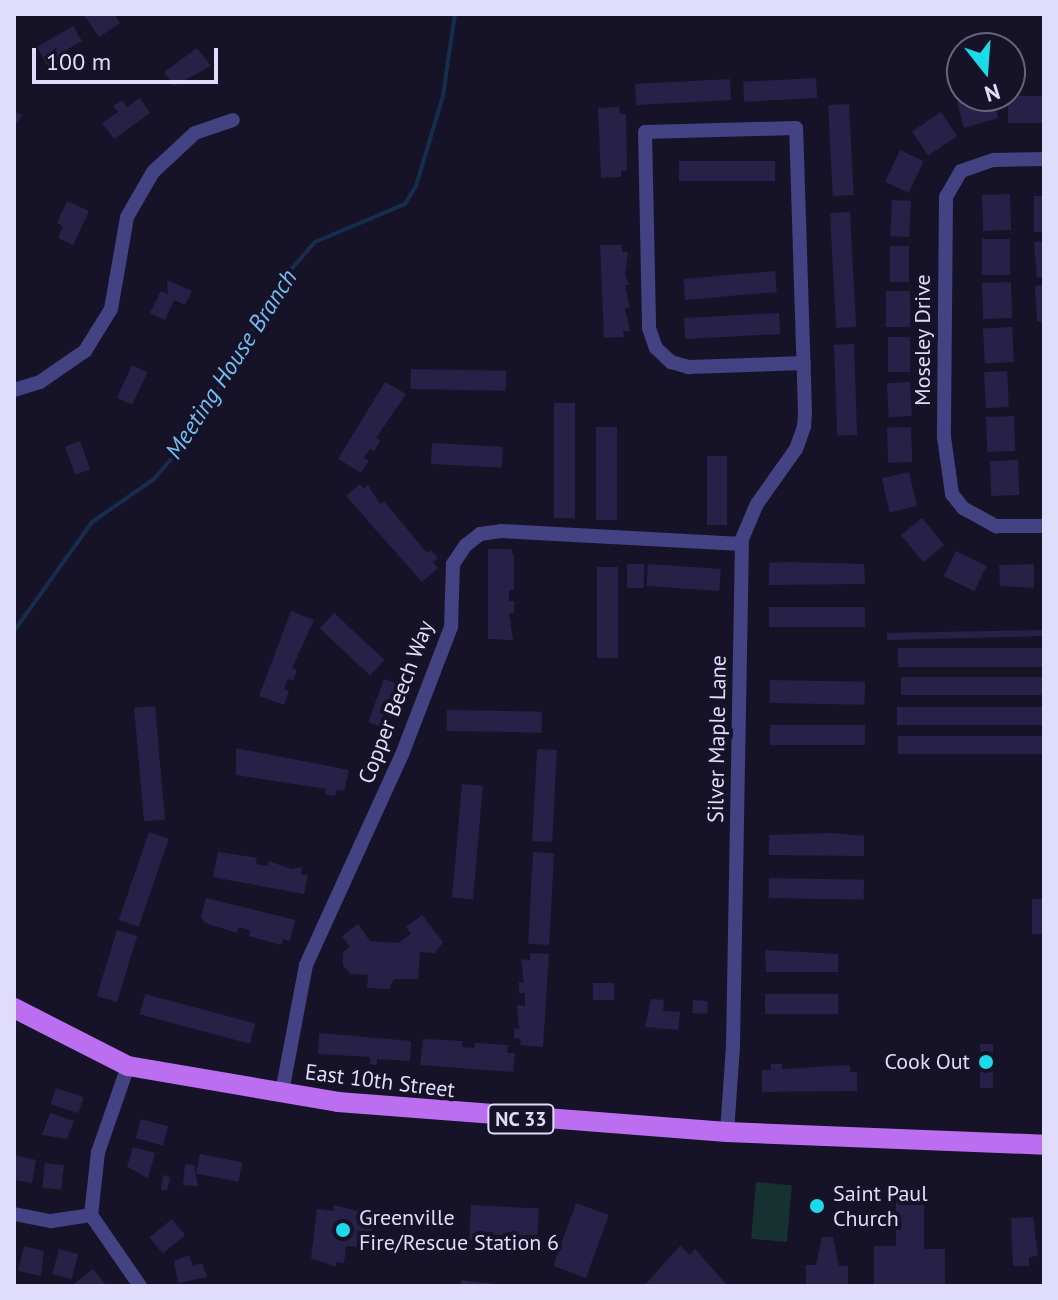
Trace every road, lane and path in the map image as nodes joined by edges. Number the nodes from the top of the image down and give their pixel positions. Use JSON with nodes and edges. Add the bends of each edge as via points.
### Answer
{"nodes":[{"id":1,"x":233,"y":120,"type":"dead end"},
{"id":2,"x":1044,"y":159,"type":"edge"},
{"id":3,"x":804,"y":363,"type":"junction"},
{"id":4,"x":14,"y":390,"type":"edge"},
{"id":5,"x":1044,"y":526,"type":"edge"},
{"id":6,"x":742,"y":544,"type":"junction"},
{"id":7,"x":14,"y":1008,"type":"edge"},
{"id":8,"x":128,"y":1066,"type":"junction"},
{"id":9,"x":282,"y":1092,"type":"junction"},
{"id":10,"x":727,"y":1132,"type":"junction"},
{"id":11,"x":1044,"y":1145,"type":"edge"},
{"id":12,"x":14,"y":1214,"type":"edge"},
{"id":13,"x":91,"y":1215,"type":"junction"},
{"id":14,"x":140,"y":1286,"type":"edge"}],
"edges":[{"from":1,"to":4,"type":"street","via":[[195,133],[153,172],[127,217],[111,309],[85,351],[40,382]]},
{"from":2,"to":5,"type":"street","name":"Moseley Drive","via":[[993,160],[961,171],[946,197],[944,437],[952,494],[963,508],[996,526]]},
{"from":3,"to":3,"type":"street","name":"Silver Maple Lane","via":[[796,128],[645,132],[649,328],[656,348],[671,362],[689,367]]},
{"from":3,"to":6,"type":"street","name":"Silver Maple Lane","via":[[804,427],[796,449],[757,504]]},
{"from":6,"to":9,"type":"street","name":"Copper Beech Way","via":[[501,531],[480,534],[466,545],[453,564],[451,627],[397,766],[306,965]]},
{"from":6,"to":10,"type":"street","name":"Silver Maple Lane"},
{"from":7,"to":8,"type":"main road","name":"East 10th Street","number":"NC 33"},
{"from":8,"to":9,"type":"main road","name":"East 10th Street","number":"NC 33"},
{"from":8,"to":13,"type":"street","via":[[98,1152]]},
{"from":9,"to":10,"type":"main road","name":"East 10th Street","number":"NC 33","via":[[461,1115]]},
{"from":10,"to":11,"type":"main road","name":"East 10th Street","number":"NC 33"},
{"from":12,"to":13,"type":"street","via":[[51,1221]]},
{"from":13,"to":14,"type":"street"}]}
